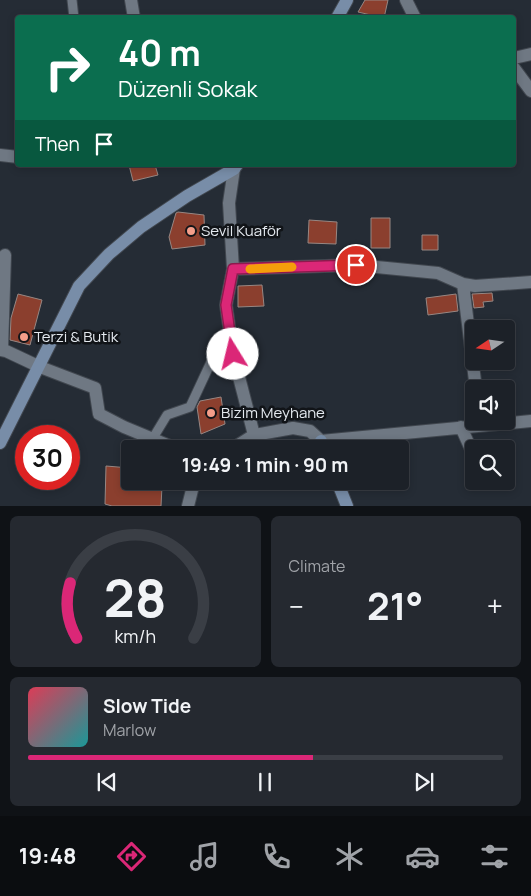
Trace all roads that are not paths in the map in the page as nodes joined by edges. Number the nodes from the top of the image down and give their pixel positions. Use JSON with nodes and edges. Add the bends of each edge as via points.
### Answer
{"nodes":[{"id":1,"x":72,"y":0,"type":"edge"},
{"id":2,"x":131,"y":0,"type":"edge"},
{"id":3,"x":346,"y":0,"type":"edge"},
{"id":4,"x":406,"y":0,"type":"edge"},
{"id":5,"x":74,"y":15,"type":"edge"},
{"id":6,"x":134,"y":15,"type":"edge"},
{"id":7,"x":338,"y":15,"type":"edge"},
{"id":8,"x":414,"y":15,"type":"edge"},
{"id":9,"x":531,"y":54,"type":"edge"},
{"id":10,"x":516,"y":58,"type":"edge"},
{"id":11,"x":516,"y":71,"type":"edge"},
{"id":12,"x":531,"y":91,"type":"edge"},
{"id":13,"x":0,"y":155,"type":"edge"},
{"id":14,"x":15,"y":157,"type":"edge"},
{"id":15,"x":236,"y":167,"type":"edge"},
{"id":16,"x":5,"y":255,"type":"dead end"},
{"id":17,"x":233,"y":269,"type":"junction"},
{"id":18,"x":531,"y":282,"type":"edge"},
{"id":19,"x":463,"y":284,"type":"junction"},
{"id":20,"x":1,"y":350,"type":"edge"},
{"id":21,"x":233,"y":354,"type":"junction"},
{"id":22,"x":40,"y":367,"type":"junction"},
{"id":23,"x":475,"y":380,"type":"edge"},
{"id":24,"x":531,"y":421,"type":"edge"},
{"id":25,"x":515,"y":422,"type":"edge"},
{"id":26,"x":465,"y":426,"type":"edge"},
{"id":27,"x":461,"y":427,"type":"junction"},
{"id":28,"x":254,"y":435,"type":"junction"},
{"id":29,"x":153,"y":438,"type":"junction"},
{"id":30,"x":157,"y":440,"type":"edge"},
{"id":31,"x":246,"y":440,"type":"edge"},
{"id":32,"x":318,"y":440,"type":"edge"},
{"id":33,"x":361,"y":440,"type":"edge"},
{"id":34,"x":467,"y":440,"type":"edge"},
{"id":35,"x":0,"y":443,"type":"edge"},
{"id":36,"x":192,"y":490,"type":"edge"},
{"id":37,"x":341,"y":490,"type":"edge"},
{"id":38,"x":188,"y":506,"type":"edge"},
{"id":39,"x":347,"y":506,"type":"edge"}],
"edges":[{"from":1,"to":5,"type":"lane"},
{"from":2,"to":6,"type":"street"},
{"from":3,"to":7,"type":"main road"},
{"from":4,"to":8,"type":"street"},
{"from":9,"to":10,"type":"street"},
{"from":11,"to":12,"type":"street"},
{"from":13,"to":14,"type":"street"},
{"from":15,"to":17,"type":"street","via":[[228,203]]},
{"from":15,"to":22,"type":"main road","via":[[141,227],[109,254],[79,286]]},
{"from":16,"to":20,"type":"street"},
{"from":17,"to":19,"type":"street","via":[[356,265],[438,273]]},
{"from":17,"to":21,"type":"street","via":[[226,305]]},
{"from":18,"to":19,"type":"street"},
{"from":19,"to":23,"type":"street"},
{"from":20,"to":22,"type":"street"},
{"from":21,"to":28,"type":"street"},
{"from":21,"to":29,"type":"lane","via":[[211,362],[190,407],[167,415]]},
{"from":22,"to":29,"type":"street","via":[[95,388],[99,414]]},
{"from":22,"to":35,"type":"main road"},
{"from":24,"to":25,"type":"street"},
{"from":26,"to":27,"type":"street"},
{"from":27,"to":33,"type":"street"},
{"from":27,"to":34,"type":"street"},
{"from":28,"to":31,"type":"street"},
{"from":28,"to":32,"type":"street","via":[[293,428],[310,431]]},
{"from":29,"to":30,"type":"street"},
{"from":36,"to":38,"type":"street"},
{"from":37,"to":39,"type":"main road"}]}
